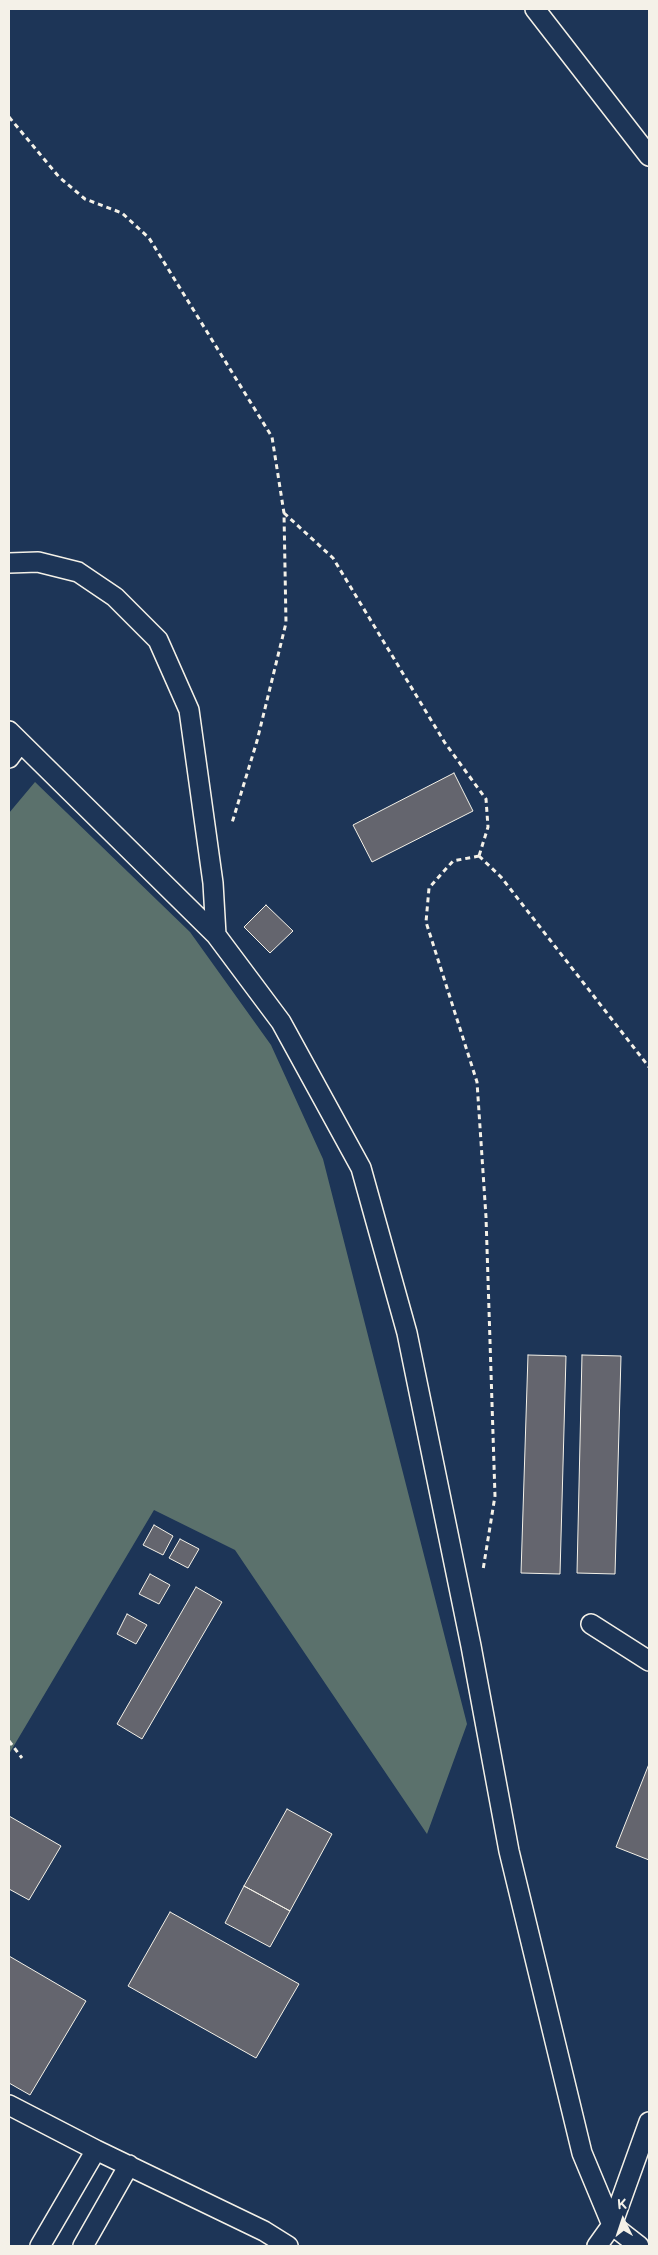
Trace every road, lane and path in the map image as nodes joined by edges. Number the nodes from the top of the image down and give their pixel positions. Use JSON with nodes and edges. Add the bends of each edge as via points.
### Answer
{"nodes":[{"id":1,"x":535,"y":9,"type":"edge"},
{"id":2,"x":9,"y":117,"type":"edge"},
{"id":3,"x":649,"y":156,"type":"edge"},
{"id":4,"x":284,"y":513,"type":"junction"},
{"id":5,"x":9,"y":563,"type":"edge"},
{"id":6,"x":15,"y":737,"type":"edge"},
{"id":7,"x":9,"y":758,"type":"edge"},
{"id":8,"x":231,"y":826,"type":"dead end"},
{"id":9,"x":479,"y":856,"type":"junction"},
{"id":10,"x":216,"y":935,"type":"junction"},
{"id":11,"x":649,"y":1067,"type":"edge"},
{"id":12,"x":483,"y":1571,"type":"dead end"},
{"id":13,"x":591,"y":1624,"type":"dead end"},
{"id":14,"x":649,"y":1662,"type":"edge"},
{"id":15,"x":9,"y":1741,"type":"edge"},
{"id":16,"x":22,"y":1758,"type":"dead end"},
{"id":17,"x":9,"y":2104,"type":"edge"},
{"id":18,"x":649,"y":2122,"type":"edge"},
{"id":19,"x":96,"y":2150,"type":"junction"},
{"id":20,"x":129,"y":2165,"type":"junction"},
{"id":21,"x":612,"y":2225,"type":"junction"},
{"id":22,"x":40,"y":2246,"type":"edge"},
{"id":23,"x":83,"y":2246,"type":"edge"},
{"id":24,"x":288,"y":2246,"type":"edge"},
{"id":25,"x":598,"y":2246,"type":"edge"},
{"id":26,"x":640,"y":2246,"type":"edge"}],
"edges":[{"from":1,"to":3,"type":"lane"},
{"from":2,"to":4,"type":"path","via":[[59,177],[85,199],[122,213],[150,238],[272,436]]},
{"from":4,"to":8,"type":"path","via":[[286,623],[257,741]]},
{"from":4,"to":9,"type":"path","via":[[333,558],[446,743],[486,799],[488,827]]},
{"from":5,"to":10,"type":"lane","via":[[38,562],[78,572],[115,597],[158,640],[189,710],[213,883]]},
{"from":6,"to":7,"type":"lane"},
{"from":6,"to":10,"type":"lane"},
{"from":9,"to":11,"type":"path","via":[[501,877]]},
{"from":9,"to":12,"type":"path","via":[[453,861],[428,888],[426,922],[477,1082],[486,1217],[495,1496]]},
{"from":10,"to":21,"type":"lane","via":[[281,1022],[361,1168],[407,1333],[512,1860],[582,2153]]},
{"from":13,"to":14,"type":"lane"},
{"from":15,"to":16,"type":"path"},
{"from":17,"to":19,"type":"lane"},
{"from":18,"to":21,"type":"lane"},
{"from":19,"to":20,"type":"lane"},
{"from":19,"to":22,"type":"lane"},
{"from":20,"to":23,"type":"lane"},
{"from":20,"to":24,"type":"lane"},
{"from":21,"to":25,"type":"lane"},
{"from":21,"to":26,"type":"lane"}]}
